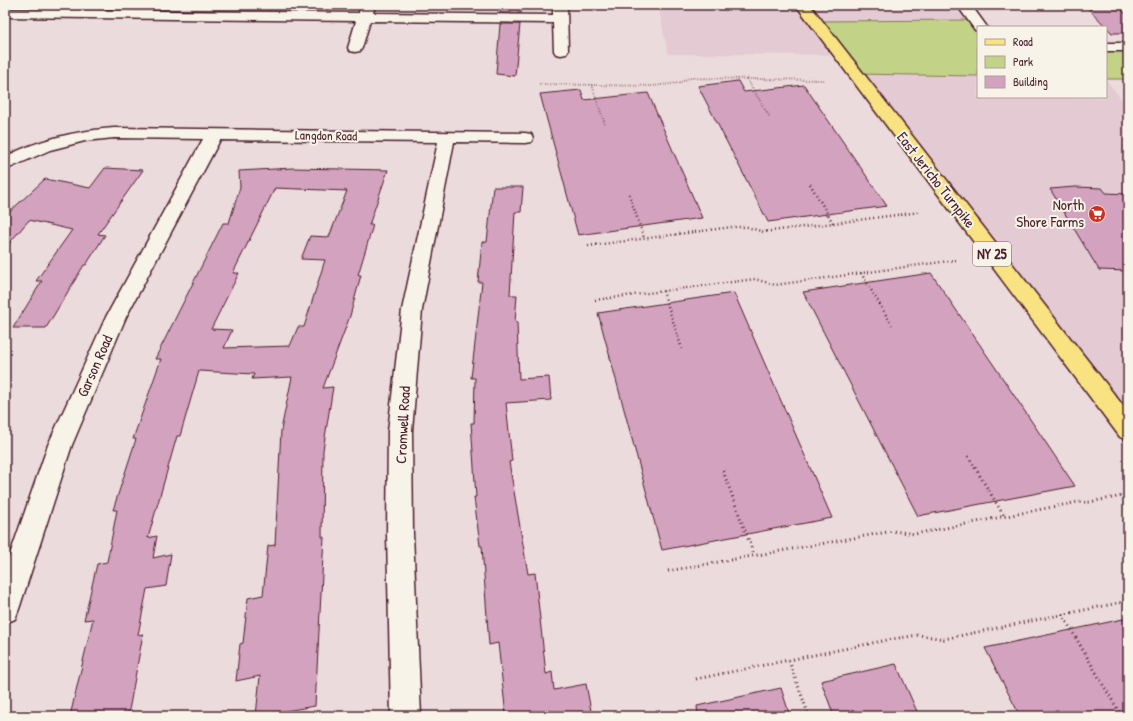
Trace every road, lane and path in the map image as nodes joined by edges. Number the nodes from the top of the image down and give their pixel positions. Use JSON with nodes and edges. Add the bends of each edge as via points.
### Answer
{"nodes":[{"id":1,"x":803,"y":5,"type":"edge"},
{"id":2,"x":964,"y":5,"type":"edge"},
{"id":3,"x":17,"y":10,"type":"edge"},
{"id":4,"x":190,"y":10,"type":"edge"},
{"id":5,"x":366,"y":11,"type":"edge"},
{"id":6,"x":560,"y":12,"type":"edge"},
{"id":7,"x":979,"y":26,"type":"edge"},
{"id":8,"x":5,"y":27,"type":"edge"},
{"id":9,"x":1107,"y":47,"type":"edge"},
{"id":10,"x":1128,"y":47,"type":"edge"},
{"id":11,"x":355,"y":48,"type":"dead end"},
{"id":12,"x":561,"y":51,"type":"dead end"},
{"id":13,"x":746,"y":79,"type":"junction"},
{"id":14,"x":825,"y":80,"type":"dead end"},
{"id":15,"x":539,"y":84,"type":"dead end"},
{"id":16,"x":592,"y":85,"type":"junction"},
{"id":17,"x":769,"y":116,"type":"dead end"},
{"id":18,"x":605,"y":125,"type":"dead end"},
{"id":19,"x":214,"y":135,"type":"junction"},
{"id":20,"x":447,"y":137,"type":"junction"},
{"id":21,"x":525,"y":138,"type":"dead end"},
{"id":22,"x":5,"y":164,"type":"edge"},
{"id":23,"x":810,"y":184,"type":"dead end"},
{"id":24,"x":629,"y":194,"type":"dead end"},
{"id":25,"x":920,"y":212,"type":"dead end"},
{"id":26,"x":833,"y":223,"type":"junction"},
{"id":27,"x":644,"y":238,"type":"junction"},
{"id":28,"x":588,"y":246,"type":"dead end"},
{"id":29,"x":956,"y":260,"type":"dead end"},
{"id":30,"x":861,"y":273,"type":"junction"},
{"id":31,"x":662,"y":291,"type":"junction"},
{"id":32,"x":595,"y":300,"type":"dead end"},
{"id":33,"x":892,"y":325,"type":"dead end"},
{"id":34,"x":682,"y":349,"type":"dead end"},
{"id":35,"x":1128,"y":430,"type":"edge"},
{"id":36,"x":968,"y":456,"type":"dead end"},
{"id":37,"x":724,"y":471,"type":"dead end"},
{"id":38,"x":1123,"y":496,"type":"dead end"},
{"id":39,"x":1004,"y":516,"type":"junction"},
{"id":40,"x":754,"y":555,"type":"junction"},
{"id":41,"x":668,"y":571,"type":"dead end"},
{"id":42,"x":1128,"y":601,"type":"edge"},
{"id":43,"x":5,"y":609,"type":"edge"},
{"id":44,"x":1062,"y":614,"type":"junction"},
{"id":45,"x":789,"y":661,"type":"junction"},
{"id":46,"x":696,"y":679,"type":"dead end"},
{"id":47,"x":1119,"y":712,"type":"dead end"},
{"id":48,"x":406,"y":716,"type":"edge"},
{"id":49,"x":809,"y":716,"type":"edge"}],
"edges":[{"from":1,"to":35,"type":"main road","name":"East Jericho Turnpike","number":"NY 25"},
{"from":2,"to":7,"type":"street"},
{"from":3,"to":4,"type":"street"},
{"from":3,"to":8,"type":"street"},
{"from":4,"to":5,"type":"street"},
{"from":5,"to":6,"type":"street"},
{"from":5,"to":11,"type":"street"},
{"from":6,"to":12,"type":"street"},
{"from":9,"to":10,"type":"street"},
{"from":13,"to":14,"type":"path"},
{"from":13,"to":16,"type":"path","via":[[689,78],[679,83],[653,86]]},
{"from":13,"to":17,"type":"path"},
{"from":15,"to":16,"type":"path"},
{"from":16,"to":18,"type":"path"},
{"from":19,"to":20,"type":"street","name":"Langdon Road"},
{"from":19,"to":22,"type":"street","name":"Langdon Road","via":[[90,134],[60,140],[26,152]]},
{"from":19,"to":43,"type":"street","name":"Garson Road","via":[[116,317],[60,445]]},
{"from":20,"to":21,"type":"street","name":"Langdon Road"},
{"from":20,"to":48,"type":"street","name":"Cromwell Road","via":[[412,310],[400,431],[400,534]]},
{"from":23,"to":26,"type":"path"},
{"from":24,"to":27,"type":"path"},
{"from":25,"to":26,"type":"path"},
{"from":26,"to":27,"type":"path","via":[[764,232],[747,227],[732,227]]},
{"from":27,"to":28,"type":"path"},
{"from":29,"to":30,"type":"path"},
{"from":30,"to":31,"type":"path","via":[[775,285],[755,279]]},
{"from":30,"to":33,"type":"path"},
{"from":31,"to":32,"type":"path"},
{"from":31,"to":34,"type":"path"},
{"from":36,"to":39,"type":"path"},
{"from":37,"to":40,"type":"path"},
{"from":38,"to":39,"type":"path"},
{"from":39,"to":40,"type":"path","via":[[915,534],[893,531]]},
{"from":40,"to":41,"type":"path"},
{"from":42,"to":44,"type":"path"},
{"from":44,"to":45,"type":"path","via":[[944,639],[920,635]]},
{"from":44,"to":47,"type":"path"},
{"from":45,"to":46,"type":"path"},
{"from":45,"to":49,"type":"path"}]}
